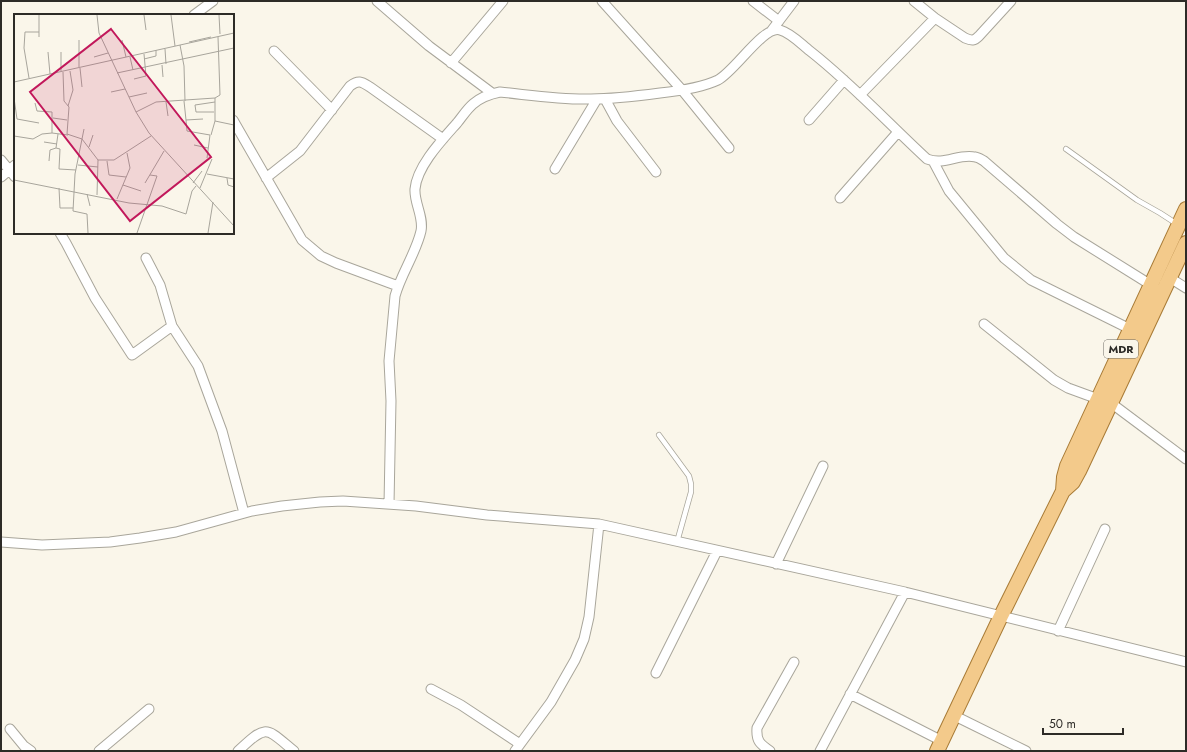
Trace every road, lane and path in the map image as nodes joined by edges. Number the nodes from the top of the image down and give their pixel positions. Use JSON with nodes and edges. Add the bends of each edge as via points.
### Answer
{"nodes":[{"id":1,"x":213,"y":1,"type":"edge"},
{"id":2,"x":377,"y":1,"type":"edge"},
{"id":3,"x":503,"y":1,"type":"edge"},
{"id":4,"x":602,"y":1,"type":"edge"},
{"id":5,"x":753,"y":1,"type":"edge"},
{"id":6,"x":794,"y":1,"type":"edge"},
{"id":7,"x":914,"y":1,"type":"edge"},
{"id":8,"x":1011,"y":1,"type":"edge"},
{"id":9,"x":195,"y":14,"type":"edge"},
{"id":10,"x":935,"y":18,"type":"junction"},
{"id":11,"x":779,"y":21,"type":"junction"},
{"id":12,"x":772,"y":30,"type":"junction"},
{"id":13,"x":274,"y":51,"type":"dead end"},
{"id":14,"x":451,"y":63,"type":"junction"},
{"id":15,"x":844,"y":80,"type":"junction"},
{"id":16,"x":682,"y":90,"type":"junction"},
{"id":17,"x":492,"y":93,"type":"junction"},
{"id":18,"x":860,"y":95,"type":"junction"},
{"id":19,"x":601,"y":99,"type":"junction"},
{"id":20,"x":332,"y":110,"type":"junction"},
{"id":21,"x":809,"y":120,"type":"dead end"},
{"id":22,"x":234,"y":122,"type":"edge"},
{"id":23,"x":898,"y":132,"type":"junction"},
{"id":24,"x":443,"y":139,"type":"junction"},
{"id":25,"x":729,"y":148,"type":"dead end"},
{"id":26,"x":1066,"y":149,"type":"dead end"},
{"id":27,"x":1,"y":160,"type":"edge"},
{"id":28,"x":933,"y":161,"type":"junction"},
{"id":29,"x":556,"y":169,"type":"dead end"},
{"id":30,"x":13,"y":170,"type":"edge"},
{"id":31,"x":656,"y":172,"type":"dead end"},
{"id":32,"x":1,"y":177,"type":"edge"},
{"id":33,"x":266,"y":178,"type":"junction"},
{"id":34,"x":840,"y":198,"type":"dead end"},
{"id":35,"x":1186,"y":209,"type":"edge"},
{"id":36,"x":1179,"y":225,"type":"junction"},
{"id":37,"x":61,"y":234,"type":"edge"},
{"id":38,"x":1186,"y":244,"type":"edge"},
{"id":39,"x":146,"y":258,"type":"dead end"},
{"id":40,"x":1170,"y":278,"type":"junction"},
{"id":41,"x":1151,"y":285,"type":"junction"},
{"id":42,"x":398,"y":286,"type":"junction"},
{"id":43,"x":1186,"y":288,"type":"edge"},
{"id":44,"x":984,"y":324,"type":"dead end"},
{"id":45,"x":172,"y":326,"type":"junction"},
{"id":46,"x":1130,"y":329,"type":"junction"},
{"id":47,"x":1098,"y":399,"type":"junction"},
{"id":48,"x":1111,"y":403,"type":"junction"},
{"id":49,"x":659,"y":435,"type":"dead end"},
{"id":50,"x":1186,"y":459,"type":"edge"},
{"id":51,"x":823,"y":466,"type":"dead end"},
{"id":52,"x":1063,"y":491,"type":"junction"},
{"id":53,"x":389,"y":504,"type":"junction"},
{"id":54,"x":244,"y":513,"type":"junction"},
{"id":55,"x":599,"y":524,"type":"junction"},
{"id":56,"x":1104,"y":529,"type":"dead end"},
{"id":57,"x":1,"y":542,"type":"edge"},
{"id":58,"x":677,"y":542,"type":"junction"},
{"id":59,"x":717,"y":551,"type":"junction"},
{"id":60,"x":776,"y":564,"type":"junction"},
{"id":61,"x":905,"y":592,"type":"junction"},
{"id":62,"x":1001,"y":616,"type":"junction"},
{"id":63,"x":1058,"y":631,"type":"junction"},
{"id":64,"x":794,"y":662,"type":"dead end"},
{"id":65,"x":1186,"y":662,"type":"edge"},
{"id":66,"x":656,"y":673,"type":"dead end"},
{"id":67,"x":431,"y":689,"type":"dead end"},
{"id":68,"x":850,"y":694,"type":"junction"},
{"id":69,"x":149,"y":708,"type":"dead end"},
{"id":70,"x":953,"y":715,"type":"junction"},
{"id":71,"x":10,"y":729,"type":"dead end"},
{"id":72,"x":939,"y":746,"type":"edge"},
{"id":73,"x":518,"y":747,"type":"edge"},
{"id":74,"x":31,"y":751,"type":"edge"},
{"id":75,"x":99,"y":751,"type":"edge"},
{"id":76,"x":238,"y":751,"type":"edge"},
{"id":77,"x":294,"y":751,"type":"edge"},
{"id":78,"x":770,"y":751,"type":"edge"},
{"id":79,"x":820,"y":751,"type":"edge"},
{"id":80,"x":1026,"y":751,"type":"edge"}],
"edges":[{"from":1,"to":9,"type":"street"},
{"from":2,"to":14,"type":"street"},
{"from":3,"to":14,"type":"street"},
{"from":4,"to":16,"type":"street"},
{"from":5,"to":11,"type":"street"},
{"from":6,"to":11,"type":"street"},
{"from":7,"to":10,"type":"street"},
{"from":8,"to":10,"type":"street","via":[[974,40],[965,38]]},
{"from":10,"to":18,"type":"street"},
{"from":11,"to":12,"type":"street"},
{"from":12,"to":15,"type":"street","via":[[779,30],[792,36]]},
{"from":12,"to":16,"type":"street","via":[[762,36],[732,70],[719,79]]},
{"from":13,"to":20,"type":"street"},
{"from":14,"to":17,"type":"street"},
{"from":15,"to":18,"type":"street"},
{"from":15,"to":21,"type":"street"},
{"from":16,"to":19,"type":"street"},
{"from":16,"to":25,"type":"street"},
{"from":17,"to":19,"type":"street"},
{"from":17,"to":24,"type":"street","via":[[472,105]]},
{"from":18,"to":23,"type":"street"},
{"from":19,"to":29,"type":"street"},
{"from":19,"to":31,"type":"street"},
{"from":20,"to":24,"type":"street","via":[[350,86],[360,82]]},
{"from":20,"to":33,"type":"street","via":[[300,151]]},
{"from":22,"to":33,"type":"street"},
{"from":23,"to":28,"type":"street","via":[[927,159]]},
{"from":23,"to":34,"type":"street"},
{"from":24,"to":42,"type":"street","via":[[425,163],[417,180],[415,190],[422,229]]},
{"from":26,"to":36,"type":"lane","via":[[1137,200]]},
{"from":27,"to":30,"type":"street"},
{"from":28,"to":41,"type":"street","via":[[963,156],[976,157],[984,161],[1074,237]]},
{"from":28,"to":46,"type":"street","via":[[949,191],[1004,258],[1031,280]]},
{"from":30,"to":32,"type":"street"},
{"from":33,"to":42,"type":"street","via":[[302,240],[320,256]]},
{"from":35,"to":36,"type":"main road","number":"MDR"},
{"from":36,"to":41,"type":"main road","number":"MDR"},
{"from":37,"to":45,"type":"street","via":[[95,298],[132,355]]},
{"from":38,"to":40,"type":"main road","number":"MDR"},
{"from":39,"to":45,"type":"street","via":[[160,285]]},
{"from":40,"to":43,"type":"street"},
{"from":40,"to":48,"type":"main road","number":"MDR"},
{"from":41,"to":46,"type":"main road","number":"MDR"},
{"from":42,"to":53,"type":"street","via":[[389,362]]},
{"from":44,"to":47,"type":"street","via":[[1054,380]]},
{"from":45,"to":54,"type":"street","via":[[198,366],[222,431]]},
{"from":46,"to":47,"type":"main road","number":"MDR"},
{"from":47,"to":52,"type":"main road","number":"MDR","via":[[1066,466]]},
{"from":48,"to":50,"type":"street"},
{"from":48,"to":52,"type":"main road","number":"MDR","via":[[1079,471],[1073,482]]},
{"from":49,"to":58,"type":"lane","via":[[691,484]]},
{"from":51,"to":60,"type":"street"},
{"from":52,"to":62,"type":"main road","number":"MDR"},
{"from":53,"to":54,"type":"street","via":[[320,502]]},
{"from":53,"to":55,"type":"street"},
{"from":54,"to":57,"type":"street","via":[[176,532],[110,542],[42,545]]},
{"from":55,"to":58,"type":"street"},
{"from":55,"to":73,"type":"street","via":[[589,617],[584,639],[558,691]]},
{"from":56,"to":63,"type":"street"},
{"from":58,"to":59,"type":"street"},
{"from":59,"to":60,"type":"street"},
{"from":59,"to":66,"type":"street"},
{"from":60,"to":61,"type":"street"},
{"from":61,"to":62,"type":"street"},
{"from":61,"to":68,"type":"street"},
{"from":62,"to":63,"type":"street"},
{"from":62,"to":70,"type":"main road","number":"MDR"},
{"from":63,"to":65,"type":"street"},
{"from":64,"to":78,"type":"street","via":[[757,728],[759,741]]},
{"from":67,"to":73,"type":"street","via":[[461,705]]},
{"from":68,"to":72,"type":"street"},
{"from":68,"to":79,"type":"street"},
{"from":69,"to":75,"type":"street"},
{"from":70,"to":72,"type":"main road","number":"MDR"},
{"from":70,"to":80,"type":"street"},
{"from":71,"to":74,"type":"street"},
{"from":76,"to":77,"type":"street","via":[[260,732],[267,731]]}]}
